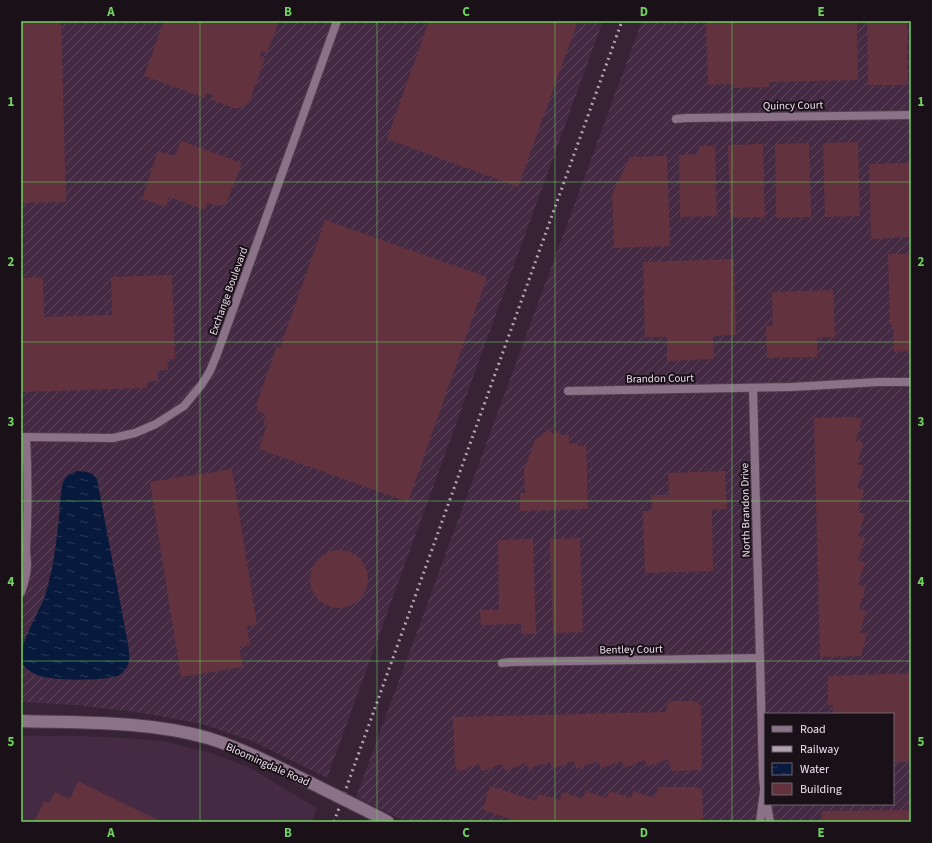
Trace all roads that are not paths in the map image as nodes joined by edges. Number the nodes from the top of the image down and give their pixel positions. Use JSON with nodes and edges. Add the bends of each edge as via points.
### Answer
{"nodes":[{"id":1,"x":337,"y":21,"type":"edge"},
{"id":2,"x":911,"y":115,"type":"edge"},
{"id":3,"x":676,"y":119,"type":"dead end"},
{"id":4,"x":911,"y":382,"type":"edge"},
{"id":5,"x":753,"y":388,"type":"junction"},
{"id":6,"x":568,"y":391,"type":"dead end"},
{"id":7,"x":23,"y":437,"type":"edge"},
{"id":8,"x":23,"y":556,"type":"edge"},
{"id":9,"x":21,"y":592,"type":"edge"},
{"id":10,"x":760,"y":658,"type":"junction"},
{"id":11,"x":502,"y":663,"type":"dead end"},
{"id":12,"x":21,"y":722,"type":"edge"},
{"id":13,"x":764,"y":793,"type":"edge"},
{"id":14,"x":767,"y":805,"type":"edge"},
{"id":15,"x":384,"y":820,"type":"edge"},
{"id":16,"x":760,"y":822,"type":"edge"},
{"id":17,"x":770,"y":822,"type":"edge"}],
"edges":[{"from":1,"to":7,"type":"street","name":"Exchange Boulevard","via":[[217,354],[202,384],[184,406],[156,424],[135,433],[113,438]]},
{"from":2,"to":3,"type":"street","name":"Quincy Court"},
{"from":4,"to":5,"type":"street"},
{"from":5,"to":6,"type":"street","name":"Brandon Court"},
{"from":5,"to":10,"type":"street","name":"North Brandon Drive"},
{"from":7,"to":8,"type":"street","via":[[28,522]]},
{"from":8,"to":9,"type":"street","via":[[27,563],[26,580]]},
{"from":10,"to":11,"type":"street","name":"Bentley Court"},
{"from":10,"to":13,"type":"street","name":"North Brandon Drive"},
{"from":12,"to":15,"type":"main road","name":"Bloomingdale Road","bridge":true,"via":[[128,725],[182,732],[209,739],[252,754]]},
{"from":13,"to":16,"type":"street","name":"North Brandon Drive"},
{"from":14,"to":17,"type":"street"}]}
